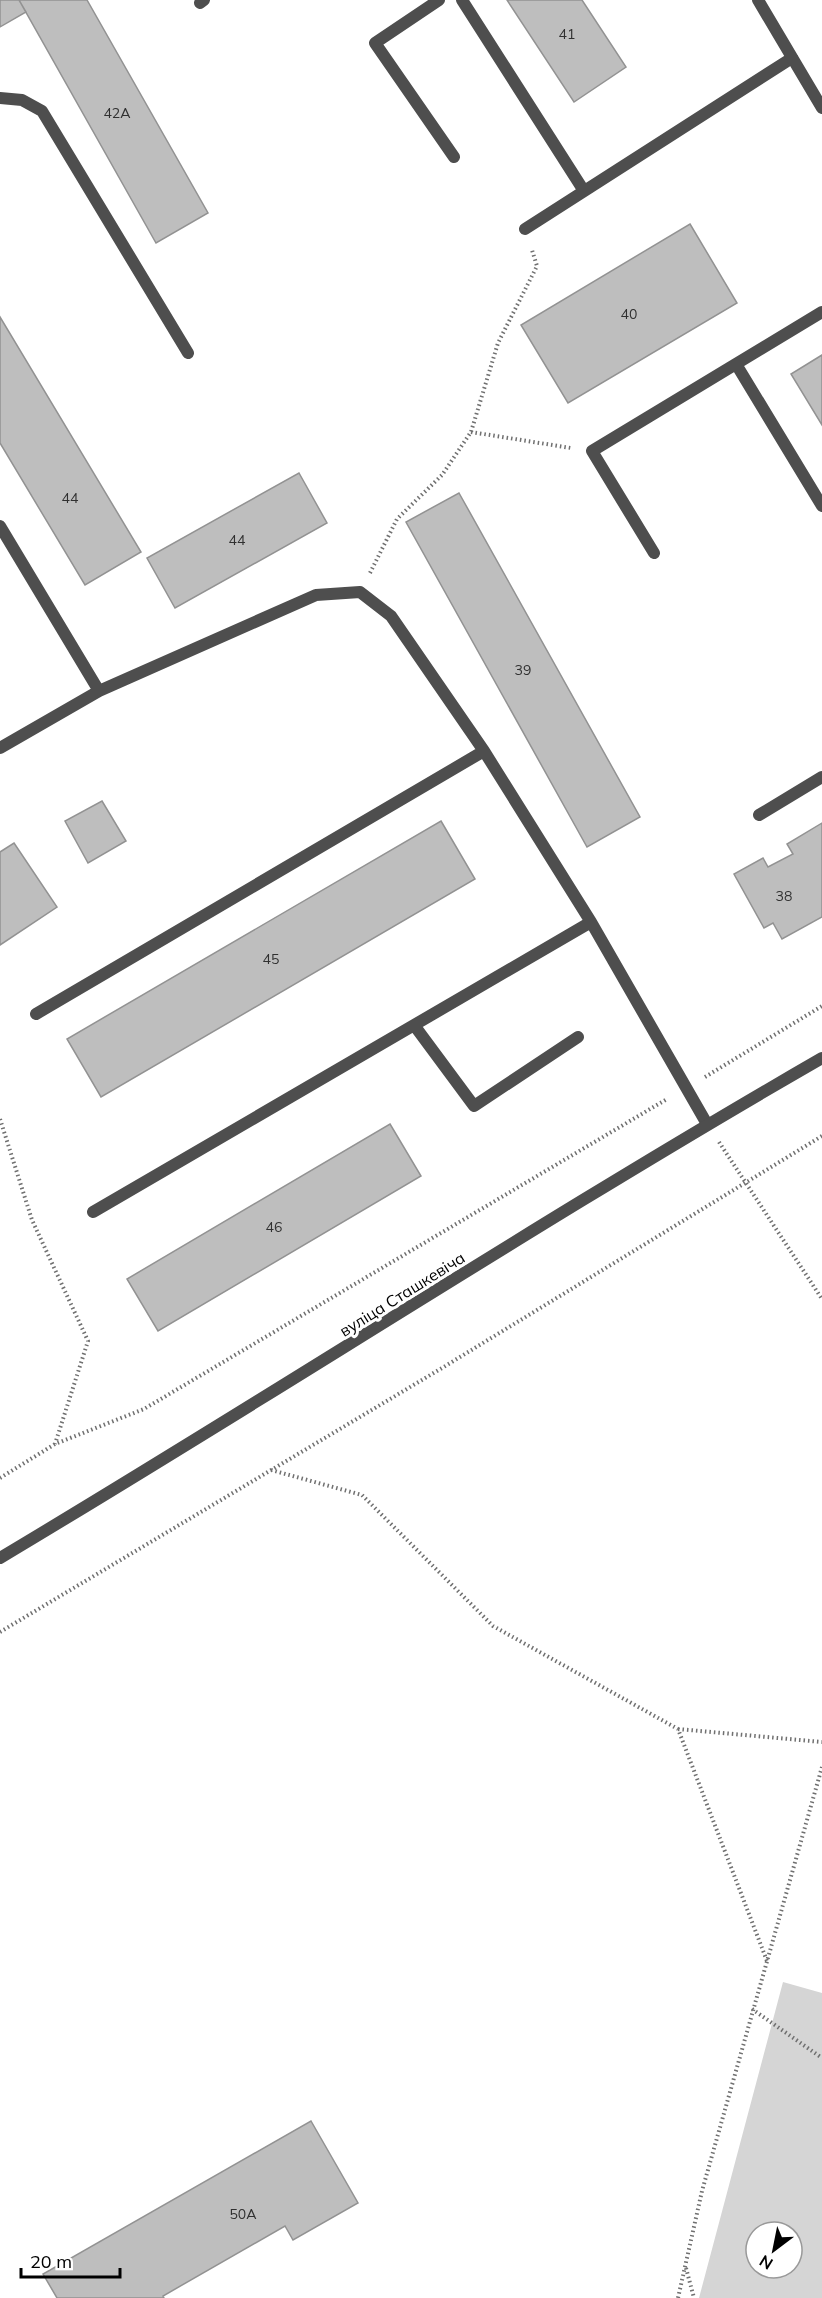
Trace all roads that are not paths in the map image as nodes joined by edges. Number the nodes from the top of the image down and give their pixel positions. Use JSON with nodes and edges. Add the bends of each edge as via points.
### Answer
{"nodes":[{"id":1,"x":439,"y":0,"type":"edge"},
{"id":2,"x":462,"y":0,"type":"edge"},
{"id":3,"x":758,"y":0,"type":"edge"},
{"id":4,"x":792,"y":58,"type":"junction"},
{"id":5,"x":0,"y":98,"type":"edge"},
{"id":6,"x":822,"y":108,"type":"edge"},
{"id":7,"x":454,"y":157,"type":"dead end"},
{"id":8,"x":584,"y":191,"type":"junction"},
{"id":9,"x":525,"y":229,"type":"road end"},
{"id":10,"x":822,"y":312,"type":"edge"},
{"id":11,"x":188,"y":353,"type":"dead end"},
{"id":12,"x":736,"y":364,"type":"junction"},
{"id":13,"x":822,"y":506,"type":"edge"},
{"id":14,"x":0,"y":526,"type":"edge"},
{"id":15,"x":654,"y":553,"type":"dead end"},
{"id":16,"x":99,"y":691,"type":"junction"},
{"id":17,"x":0,"y":748,"type":"edge"},
{"id":18,"x":484,"y":751,"type":"junction"},
{"id":19,"x":822,"y":777,"type":"edge"},
{"id":20,"x":759,"y":815,"type":"dead end"},
{"id":21,"x":591,"y":922,"type":"junction"},
{"id":22,"x":36,"y":1014,"type":"dead end"},
{"id":23,"x":414,"y":1025,"type":"junction"},
{"id":24,"x":578,"y":1037,"type":"dead end"},
{"id":25,"x":822,"y":1058,"type":"edge"},
{"id":26,"x":707,"y":1124,"type":"junction"},
{"id":27,"x":93,"y":1212,"type":"dead end"},
{"id":28,"x":0,"y":1558,"type":"edge"}],
"edges":[{"from":1,"to":7,"type":"street","via":[[375,43]]},
{"from":2,"to":8,"type":"street"},
{"from":3,"to":4,"type":"street"},
{"from":4,"to":6,"type":"street"},
{"from":4,"to":8,"type":"street"},
{"from":5,"to":11,"type":"street","via":[[22,100],[42,111]]},
{"from":8,"to":9,"type":"street"},
{"from":10,"to":12,"type":"street"},
{"from":12,"to":13,"type":"street"},
{"from":12,"to":15,"type":"street","via":[[592,451]]},
{"from":14,"to":16,"type":"street"},
{"from":16,"to":17,"type":"street"},
{"from":16,"to":18,"type":"street","via":[[316,595],[360,592],[391,616]]},
{"from":18,"to":21,"type":"street"},
{"from":18,"to":22,"type":"street"},
{"from":19,"to":20,"type":"street"},
{"from":21,"to":23,"type":"street"},
{"from":21,"to":26,"type":"street"},
{"from":23,"to":24,"type":"street","via":[[474,1106]]},
{"from":23,"to":27,"type":"street"},
{"from":25,"to":26,"type":"street","name":"вуліца Сташкевіча"},
{"from":26,"to":28,"type":"street","name":"вуліца Сташкевіча"}]}
